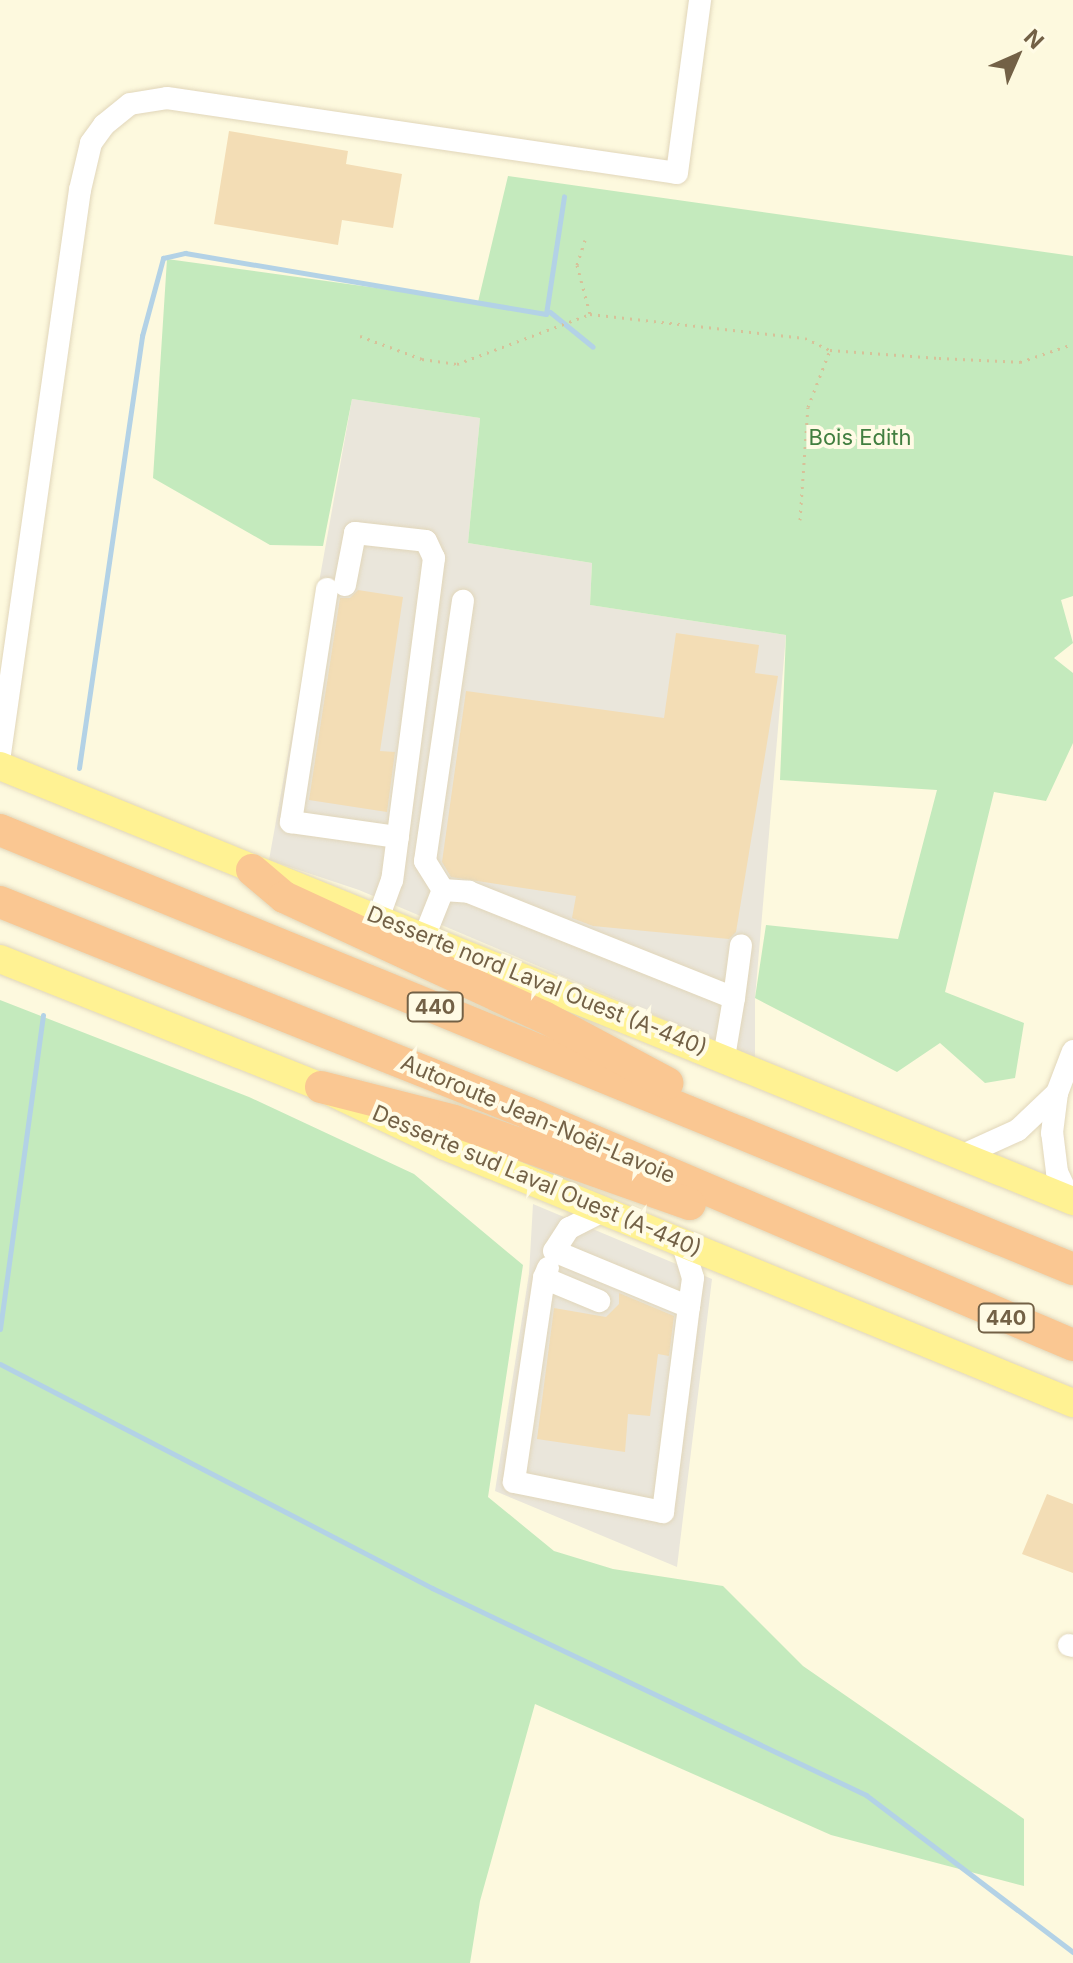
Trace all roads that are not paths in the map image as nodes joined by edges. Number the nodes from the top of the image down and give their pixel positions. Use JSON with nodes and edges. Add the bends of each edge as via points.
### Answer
{"nodes":[{"id":1,"x":700,"y":0,"type":"edge"},
{"id":2,"x":463,"y":601,"type":"dead end"},
{"id":3,"x":0,"y":754,"type":"edge"},
{"id":4,"x":0,"y":766,"type":"edge"},
{"id":5,"x":0,"y":830,"type":"edge"},
{"id":6,"x":398,"y":837,"type":"junction"},
{"id":7,"x":252,"y":870,"type":"junction"},
{"id":8,"x":443,"y":890,"type":"junction"},
{"id":9,"x":0,"y":902,"type":"edge"},
{"id":10,"x":379,"y":916,"type":"junction"},
{"id":11,"x":425,"y":935,"type":"junction"},
{"id":12,"x":741,"y":945,"type":"dead end"},
{"id":13,"x":0,"y":959,"type":"edge"},
{"id":14,"x":734,"y":998,"type":"junction"},
{"id":15,"x":1073,"y":1051,"type":"edge"},
{"id":16,"x":724,"y":1057,"type":"junction"},
{"id":17,"x":321,"y":1087,"type":"junction"},
{"id":18,"x":1057,"y":1093,"type":"junction"},
{"id":19,"x":963,"y":1155,"type":"junction"},
{"id":20,"x":817,"y":1164,"type":"junction"},
{"id":21,"x":1072,"y":1200,"type":"edge"},
{"id":22,"x":603,"y":1211,"type":"junction"},
{"id":23,"x":682,"y":1243,"type":"junction"},
{"id":24,"x":554,"y":1251,"type":"junction"},
{"id":25,"x":1073,"y":1269,"type":"edge"},
{"id":26,"x":544,"y":1278,"type":"junction"},
{"id":27,"x":939,"y":1290,"type":"junction"},
{"id":28,"x":599,"y":1301,"type":"dead end"},
{"id":29,"x":689,"y":1307,"type":"junction"},
{"id":30,"x":1073,"y":1345,"type":"edge"},
{"id":31,"x":1073,"y":1403,"type":"edge"}],
"edges":[{"from":1,"to":3,"type":"street","via":[[677,173],[167,98],[144,100],[111,116],[91,143],[82,181]]},
{"from":2,"to":8,"type":"street","via":[[425,861]]},
{"from":4,"to":7,"type":"main road","name":"Desserte nord Laval Ouest (A-440)"},
{"from":5,"to":20,"type":"highway","number":"440"},
{"from":6,"to":6,"type":"street","via":[[434,558],[426,541],[355,533],[336,587],[291,822]]},
{"from":6,"to":10,"type":"street","via":[[392,880]]},
{"from":7,"to":10,"type":"main road","name":"Desserte nord Laval Ouest (A-440)"},
{"from":7,"to":20,"type":"highway","via":[[284,897],[544,1017]]},
{"from":8,"to":11,"type":"street"},
{"from":8,"to":14,"type":"street","via":[[469,892]]},
{"from":9,"to":27,"type":"highway","name":"Autoroute Jean-Noël-Lavoie","number":"440","via":[[528,1113]]},
{"from":10,"to":11,"type":"main road","name":"Desserte nord Laval Ouest (A-440)"},
{"from":11,"to":16,"type":"main road","name":"Desserte nord Laval Ouest (A-440)"},
{"from":12,"to":14,"type":"street"},
{"from":13,"to":17,"type":"main road","name":"Desserte sud Laval Ouest (A-440)"},
{"from":14,"to":16,"type":"street"},
{"from":15,"to":18,"type":"street"},
{"from":16,"to":19,"type":"main road","name":"Desserte nord Laval Ouest (A-440)"},
{"from":17,"to":22,"type":"main road","name":"Desserte sud Laval Ouest (A-440)","via":[[445,1146]]},
{"from":17,"to":27,"type":"highway","via":[[454,1121]]},
{"from":18,"to":19,"type":"street","via":[[1018,1130]]},
{"from":18,"to":21,"type":"street","via":[[1053,1150]]},
{"from":19,"to":21,"type":"main road","name":"Desserte nord Laval Ouest (A-440)"},
{"from":20,"to":25,"type":"highway","number":"440"},
{"from":22,"to":23,"type":"main road","name":"Desserte sud Laval Ouest (A-440)"},
{"from":22,"to":24,"type":"street","via":[[569,1228]]},
{"from":23,"to":29,"type":"street","via":[[693,1278]]},
{"from":23,"to":31,"type":"main road","name":"Desserte sud Laval Ouest (A-440)"},
{"from":24,"to":26,"type":"street"},
{"from":24,"to":29,"type":"street"},
{"from":26,"to":28,"type":"street"},
{"from":26,"to":29,"type":"street","via":[[514,1482],[663,1512]]},
{"from":27,"to":30,"type":"highway","name":"Autoroute Jean-Noël-Lavoie","number":"440"}]}
